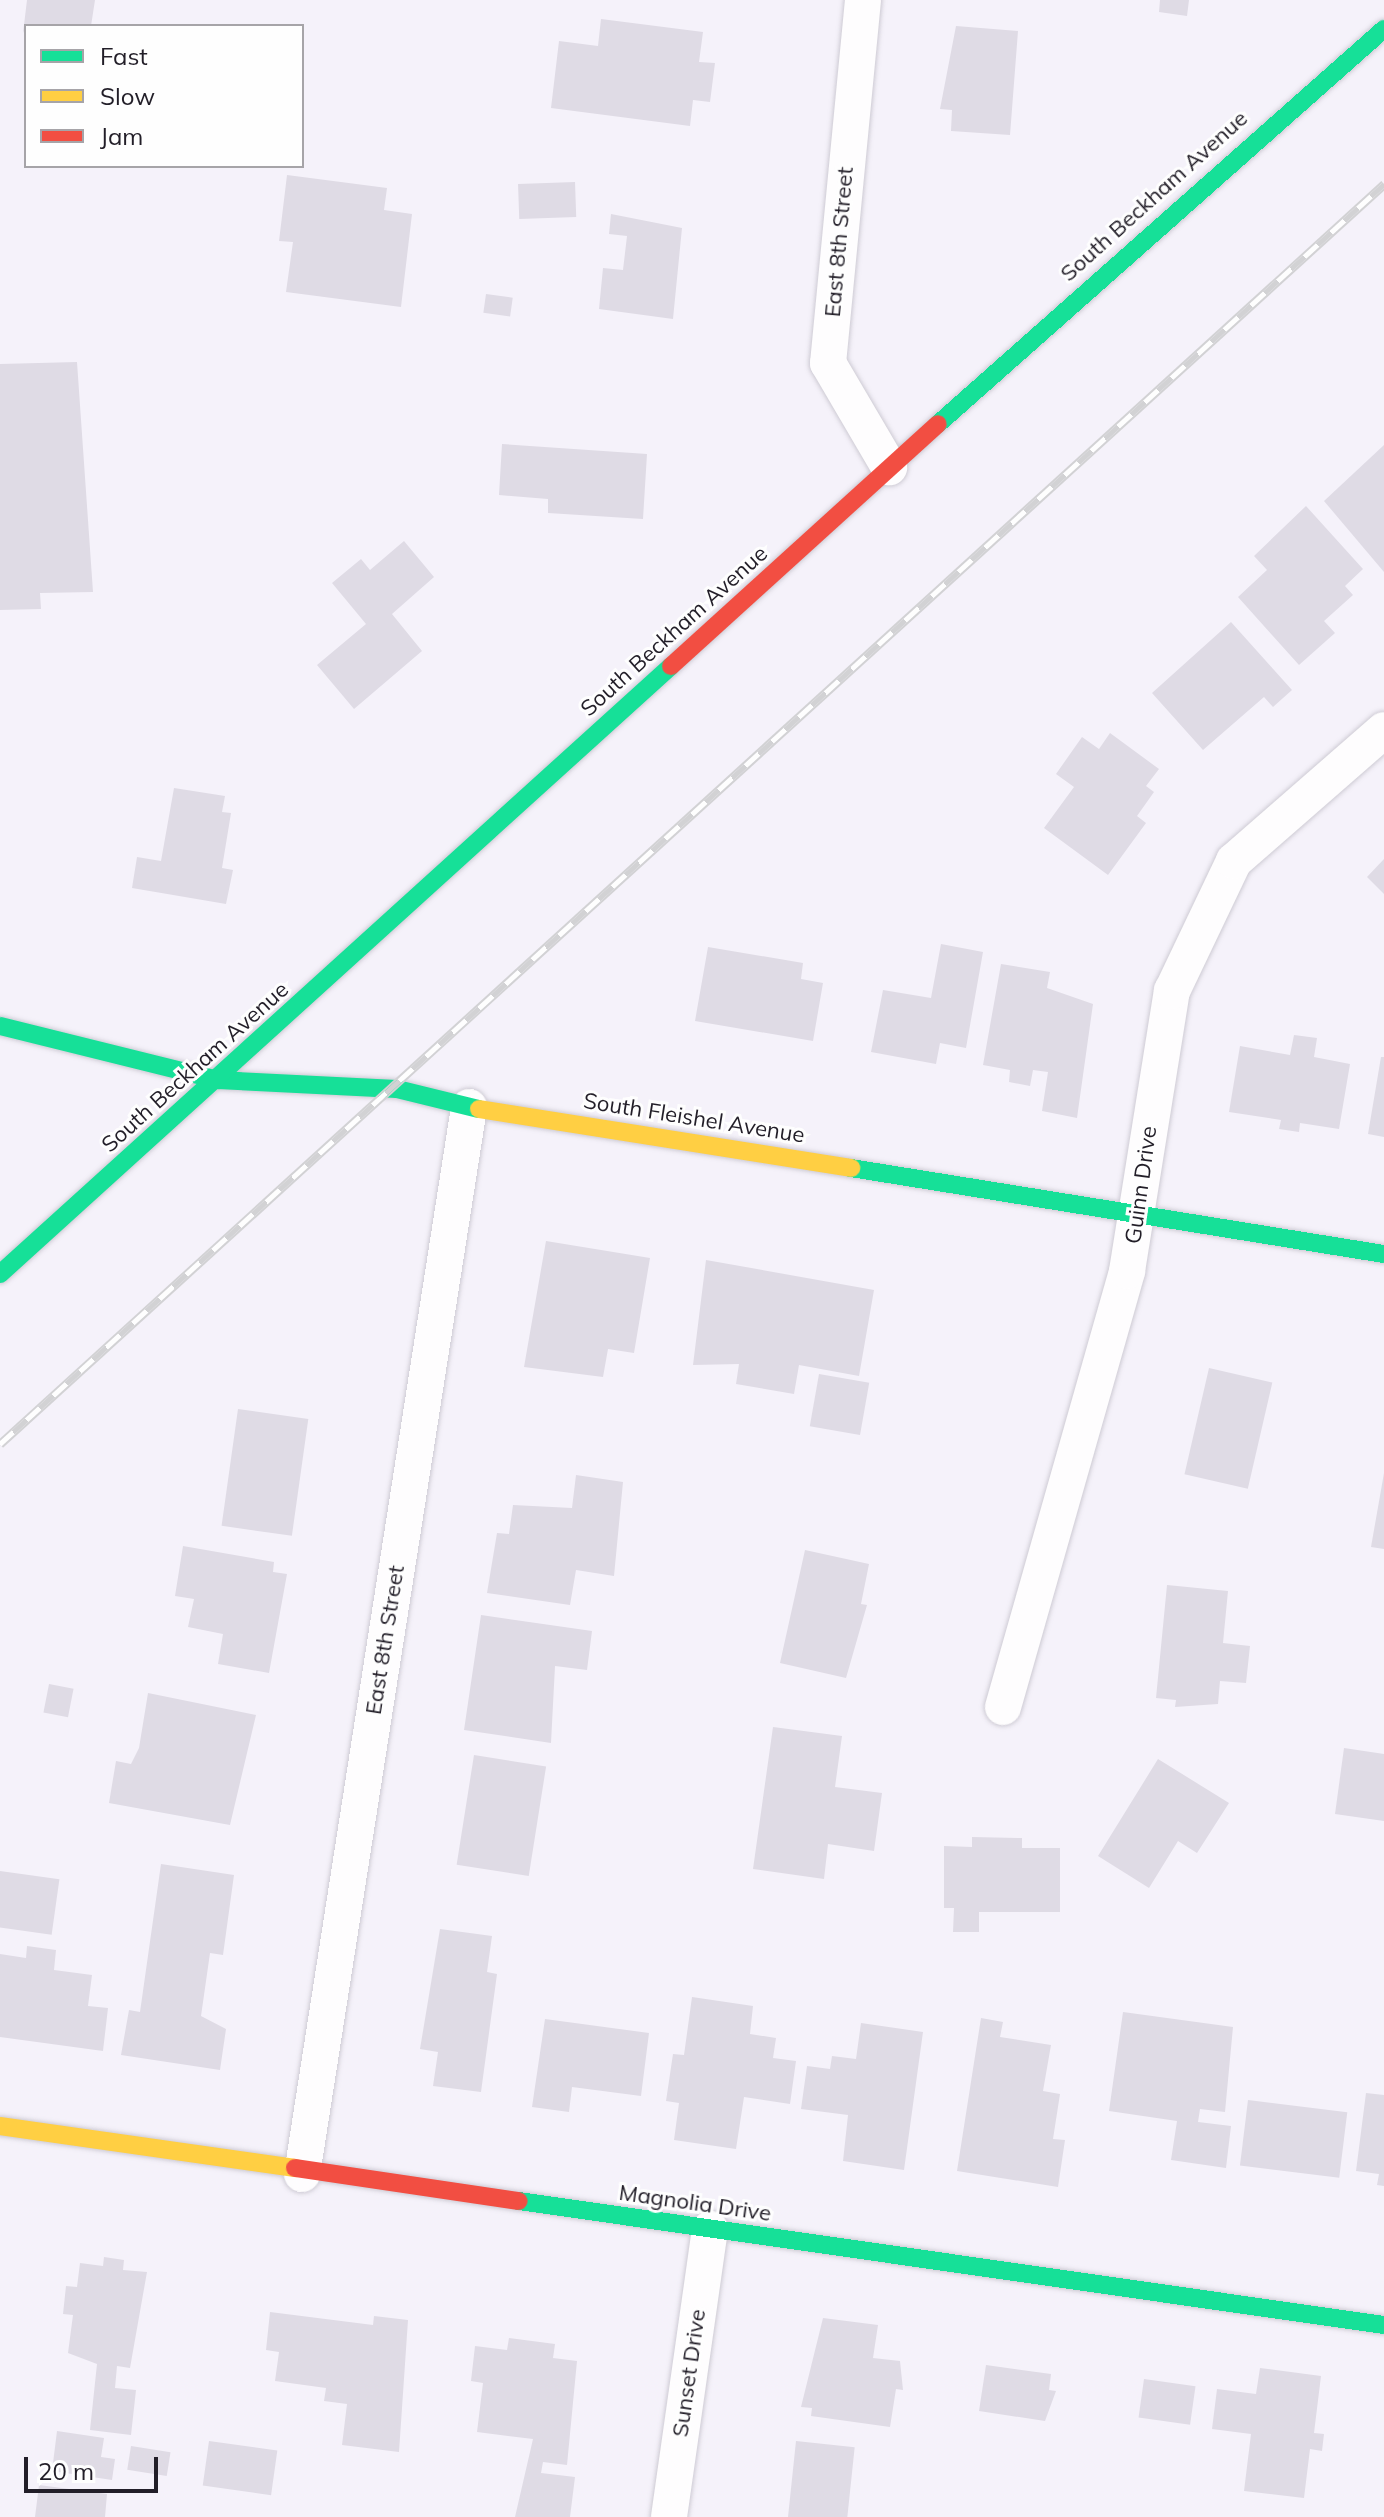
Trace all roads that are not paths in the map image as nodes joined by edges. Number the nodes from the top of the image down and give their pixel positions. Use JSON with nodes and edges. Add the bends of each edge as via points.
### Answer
{"nodes":[{"id":1,"x":863,"y":0,"type":"edge"},
{"id":2,"x":1384,"y":29,"type":"edge"},
{"id":3,"x":889,"y":467,"type":"junction"},
{"id":4,"x":1384,"y":730,"type":"edge"},
{"id":5,"x":0,"y":1026,"type":"edge"},
{"id":6,"x":218,"y":1080,"type":"junction"},
{"id":7,"x":469,"y":1107,"type":"junction"},
{"id":8,"x":1138,"y":1213,"type":"junction"},
{"id":9,"x":1384,"y":1254,"type":"edge"},
{"id":10,"x":0,"y":1274,"type":"edge"},
{"id":11,"x":1003,"y":1707,"type":"dead end"},
{"id":12,"x":0,"y":2126,"type":"edge"},
{"id":13,"x":302,"y":2174,"type":"junction"},
{"id":14,"x":710,"y":2229,"type":"junction"},
{"id":15,"x":1384,"y":2325,"type":"edge"},
{"id":16,"x":669,"y":2517,"type":"edge"}],
"edges":[{"from":1,"to":3,"type":"street","name":"East 8th Street","via":[[828,363]]},
{"from":2,"to":3,"type":"street","name":"South Beckham Avenue","via":[[1291,104]]},
{"from":3,"to":6,"type":"street","name":"South Beckham Avenue"},
{"from":4,"to":8,"type":"street","name":"Guinn Drive","via":[[1234,861],[1199,923],[1172,991]]},
{"from":5,"to":6,"type":"street","name":"South Fleishel Avenue"},
{"from":6,"to":7,"type":"street","name":"South Fleishel Avenue","via":[[397,1089]]},
{"from":6,"to":10,"type":"street","name":"South Beckham Avenue"},
{"from":7,"to":8,"type":"street","name":"South Fleishel Avenue"},
{"from":7,"to":13,"type":"street","name":"East 8th Street"},
{"from":8,"to":9,"type":"street","name":"South Fleishel Avenue"},
{"from":8,"to":11,"type":"street","name":"Guinn Drive"},
{"from":12,"to":13,"type":"street","name":"Magnolia Drive"},
{"from":13,"to":14,"type":"street","name":"Magnolia Drive"},
{"from":14,"to":15,"type":"street","name":"Magnolia Drive"},
{"from":14,"to":16,"type":"street","name":"Sunset Drive"}]}
